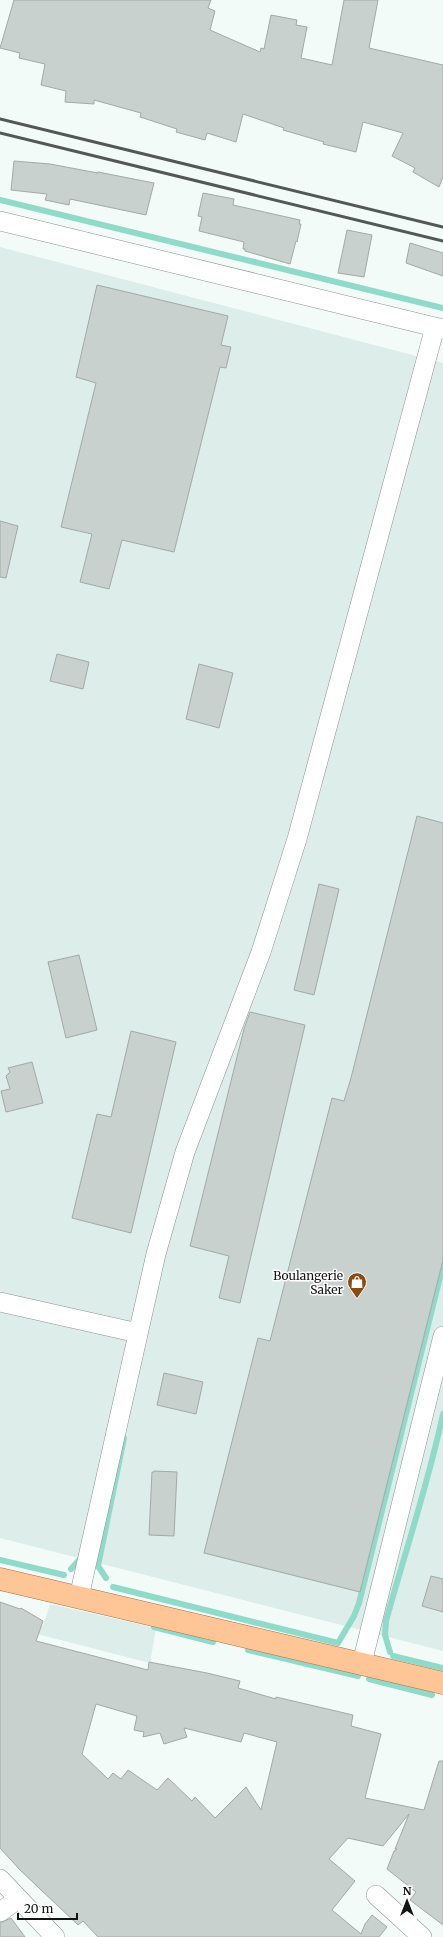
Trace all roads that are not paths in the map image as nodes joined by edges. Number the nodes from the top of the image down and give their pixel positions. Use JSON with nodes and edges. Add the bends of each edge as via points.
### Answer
{"nodes":[{"id":1,"x":0,"y":221,"type":"edge"},
{"id":2,"x":439,"y":328,"type":"edge"},
{"id":3,"x":0,"y":1302,"type":"edge"},
{"id":4,"x":138,"y":1333,"type":"junction"},
{"id":5,"x":443,"y":1336,"type":"edge"},
{"id":6,"x":0,"y":1579,"type":"edge"},
{"id":7,"x":79,"y":1597,"type":"junction"},
{"id":8,"x":362,"y":1663,"type":"junction"},
{"id":9,"x":443,"y":1683,"type":"edge"},
{"id":10,"x":0,"y":1879,"type":"edge"},
{"id":11,"x":376,"y":1895,"type":"dead end"},
{"id":12,"x":18,"y":1898,"type":"junction"},
{"id":13,"x":0,"y":1912,"type":"edge"},
{"id":14,"x":409,"y":1933,"type":"edge"},
{"id":15,"x":54,"y":1937,"type":"edge"}],
"edges":[{"from":1,"to":2,"type":"street"},
{"from":2,"to":4,"type":"street","via":[[295,846],[261,952],[185,1152],[156,1254]]},
{"from":3,"to":4,"type":"street"},
{"from":4,"to":7,"type":"street"},
{"from":5,"to":8,"type":"street"},
{"from":6,"to":7,"type":"main road"},
{"from":7,"to":8,"type":"main road"},
{"from":8,"to":9,"type":"main road"},
{"from":10,"to":12,"type":"street"},
{"from":11,"to":14,"type":"street"},
{"from":12,"to":13,"type":"street"},
{"from":12,"to":15,"type":"street"}]}
